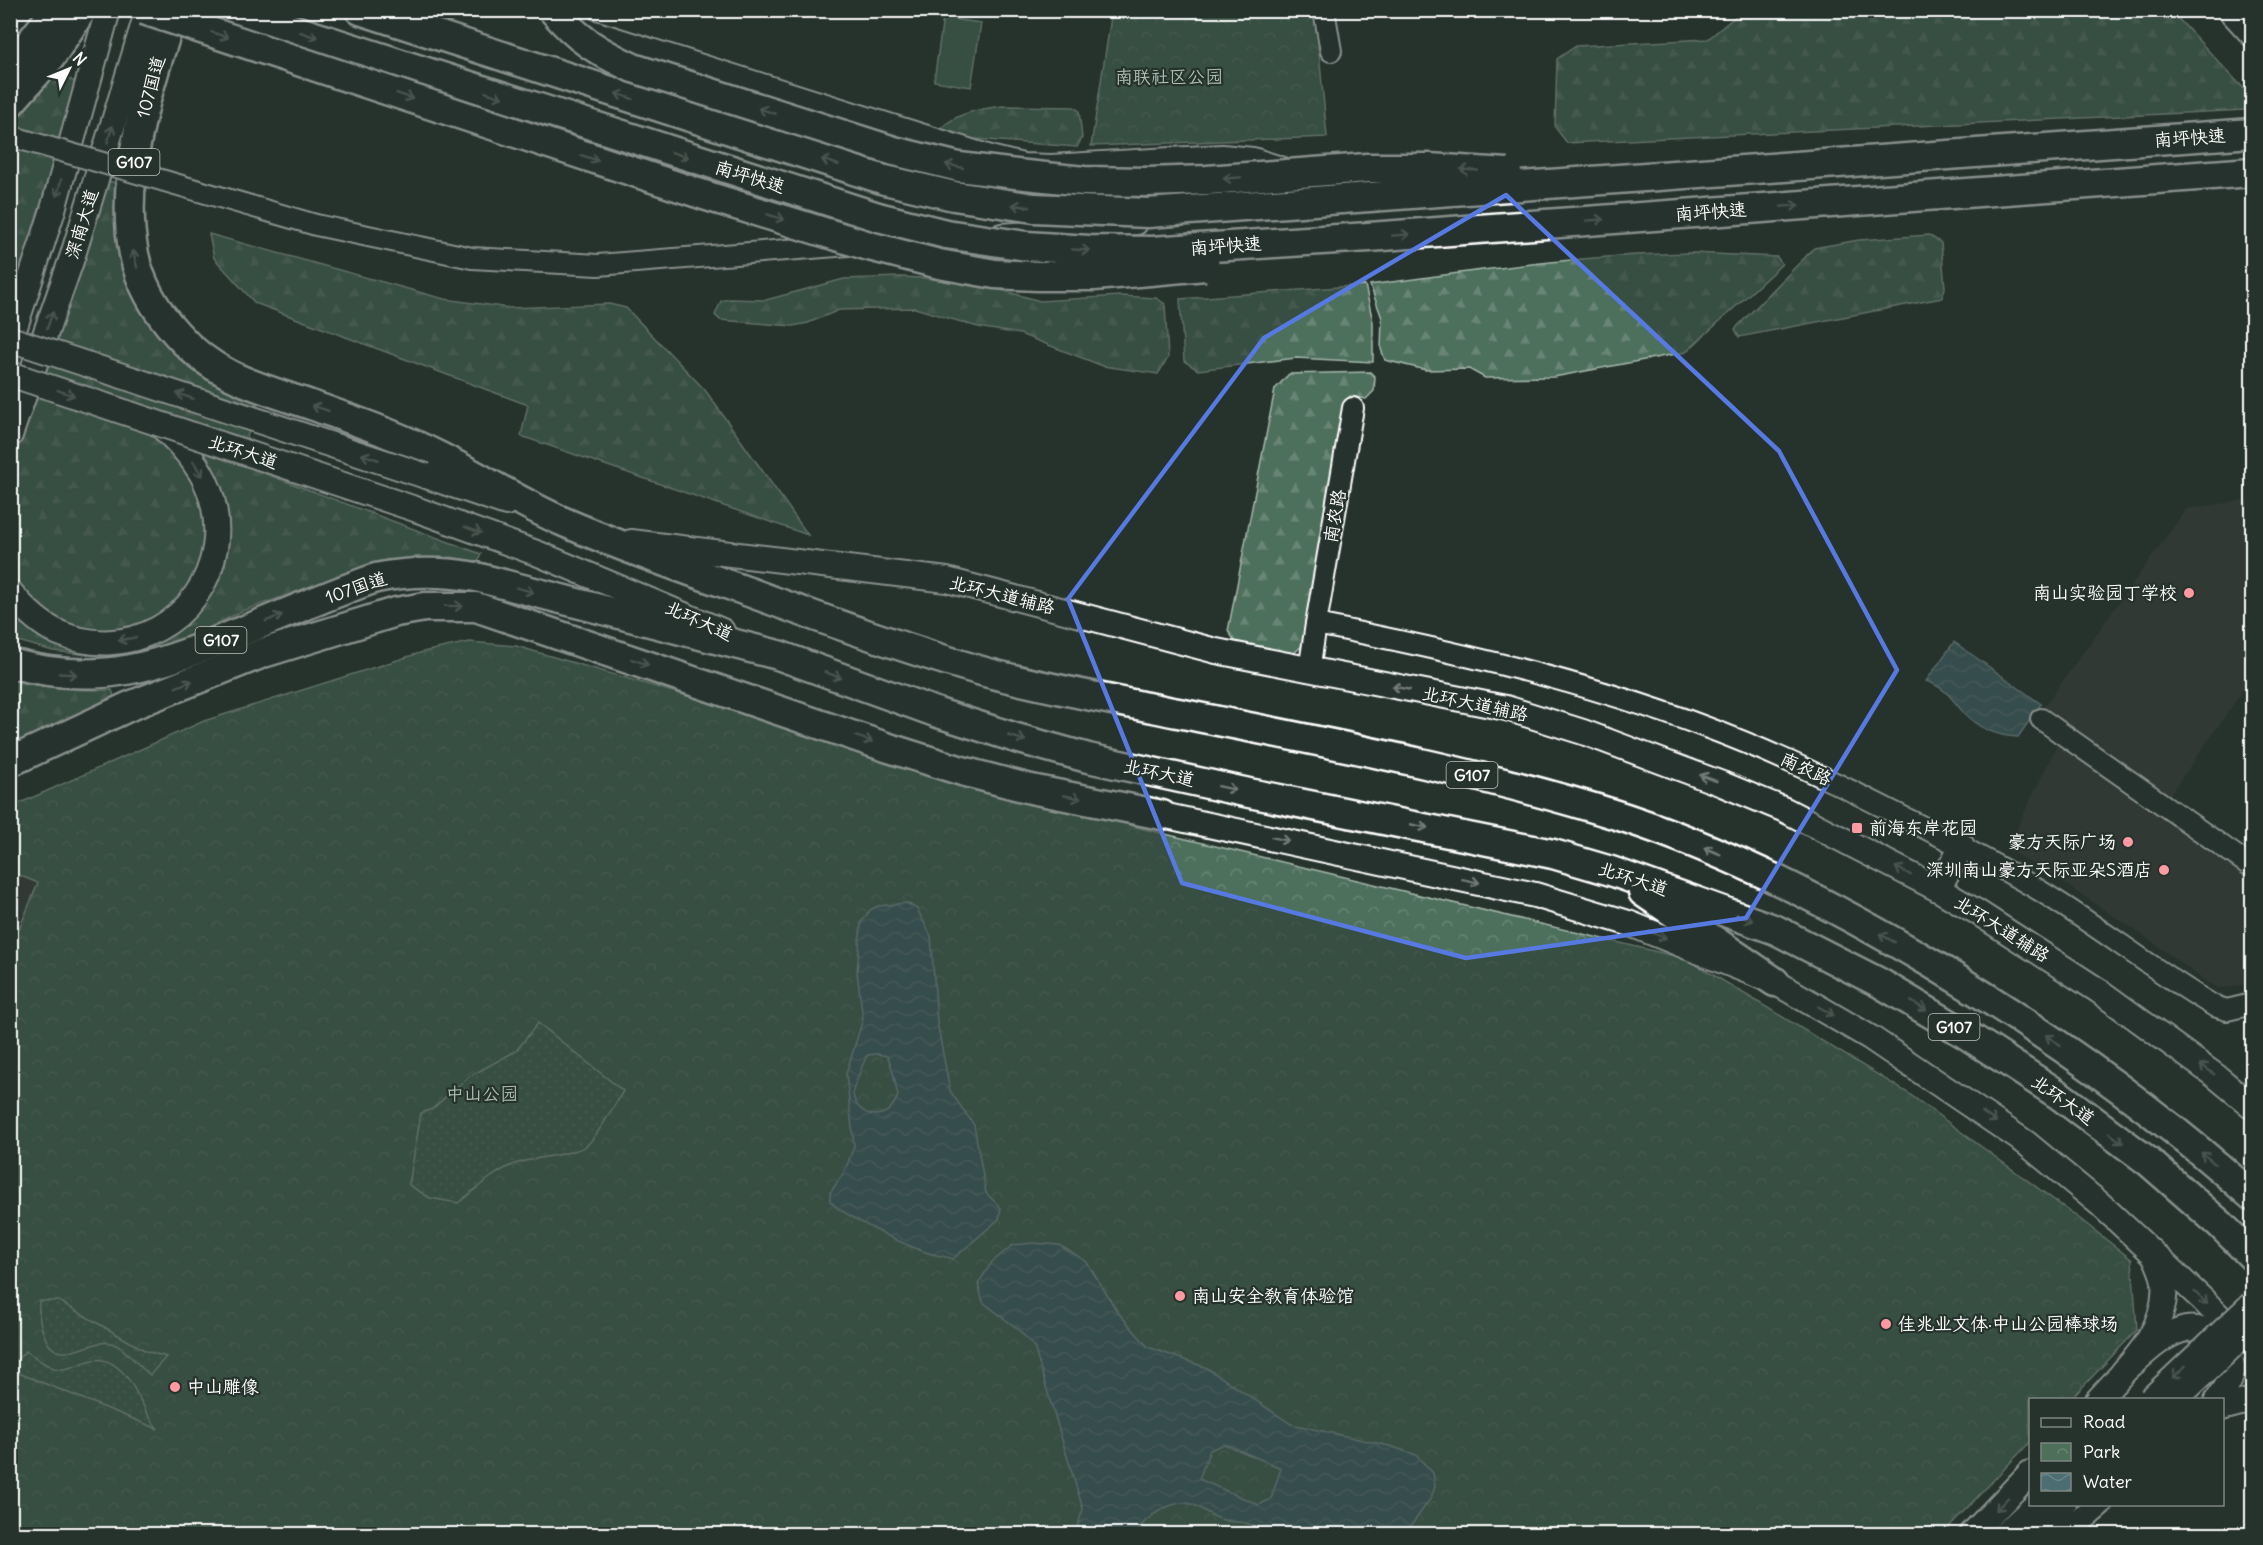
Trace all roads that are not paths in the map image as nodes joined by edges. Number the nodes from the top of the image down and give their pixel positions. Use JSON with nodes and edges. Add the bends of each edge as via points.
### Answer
{"nodes":[{"id":1,"x":56,"y":10,"type":"edge"},
{"id":2,"x":82,"y":10,"type":"edge"},
{"id":3,"x":108,"y":10,"type":"edge"},
{"id":4,"x":146,"y":10,"type":"edge"},
{"id":5,"x":174,"y":10,"type":"edge"},
{"id":6,"x":233,"y":10,"type":"edge"},
{"id":7,"x":360,"y":10,"type":"edge"},
{"id":8,"x":396,"y":10,"type":"edge"},
{"id":9,"x":553,"y":10,"type":"edge"},
{"id":10,"x":1324,"y":10,"type":"edge"},
{"id":11,"x":2230,"y":10,"type":"edge"},
{"id":12,"x":580,"y":19,"type":"edge"},
{"id":13,"x":2253,"y":34,"type":"edge"},
{"id":14,"x":486,"y":51,"type":"junction"},
{"id":15,"x":1331,"y":51,"type":"dead end"},
{"id":16,"x":10,"y":68,"type":"edge"},
{"id":17,"x":10,"y":104,"type":"edge"},
{"id":18,"x":10,"y":136,"type":"edge"},
{"id":19,"x":2245,"y":136,"type":"edge"},
{"id":20,"x":2253,"y":172,"type":"edge"},
{"id":21,"x":1590,"y":182,"type":"junction"},
{"id":22,"x":1373,"y":206,"type":"junction"},
{"id":23,"x":1369,"y":237,"type":"junction"},
{"id":24,"x":10,"y":340,"type":"edge"},
{"id":25,"x":10,"y":374,"type":"edge"},
{"id":26,"x":1353,"y":408,"type":"dead end"},
{"id":27,"x":160,"y":425,"type":"junction"},
{"id":28,"x":10,"y":435,"type":"edge"},
{"id":29,"x":429,"y":464,"type":"junction"},
{"id":30,"x":609,"y":540,"type":"junction"},
{"id":31,"x":10,"y":592,"type":"edge"},
{"id":32,"x":1317,"y":624,"type":"junction"},
{"id":33,"x":778,"y":656,"type":"junction"},
{"id":34,"x":10,"y":663,"type":"edge"},
{"id":35,"x":1309,"y":671,"type":"junction"},
{"id":36,"x":2041,"y":718,"type":"dead end"},
{"id":37,"x":10,"y":762,"type":"edge"},
{"id":38,"x":1161,"y":815,"type":"joint"},
{"id":39,"x":1962,"y":846,"type":"junction"},
{"id":40,"x":2253,"y":867,"type":"edge"},
{"id":41,"x":1611,"y":871,"type":"junction"},
{"id":42,"x":1938,"y":889,"type":"junction"},
{"id":43,"x":1775,"y":982,"type":"junction"},
{"id":44,"x":2253,"y":1004,"type":"edge"},
{"id":45,"x":2253,"y":1106,"type":"edge"},
{"id":46,"x":2253,"y":1196,"type":"edge"},
{"id":47,"x":2154,"y":1254,"type":"junction"},
{"id":48,"x":2253,"y":1256,"type":"edge"},
{"id":49,"x":2253,"y":1304,"type":"edge"},
{"id":50,"x":2253,"y":1327,"type":"edge"},
{"id":51,"x":2253,"y":1350,"type":"edge"},
{"id":52,"x":2124,"y":1371,"type":"junction"},
{"id":53,"x":2100,"y":1398,"type":"edge"},
{"id":54,"x":2152,"y":1398,"type":"edge"},
{"id":55,"x":2177,"y":1398,"type":"edge"},
{"id":56,"x":2218,"y":1398,"type":"edge"},
{"id":57,"x":2253,"y":1400,"type":"edge"},
{"id":58,"x":2224,"y":1408,"type":"edge"},
{"id":59,"x":2029,"y":1475,"type":"edge"},
{"id":60,"x":2035,"y":1506,"type":"edge"},
{"id":61,"x":2062,"y":1506,"type":"edge"},
{"id":62,"x":2098,"y":1506,"type":"edge"},
{"id":63,"x":1972,"y":1534,"type":"edge"},
{"id":64,"x":2005,"y":1534,"type":"edge"},
{"id":65,"x":2032,"y":1534,"type":"edge"},
{"id":66,"x":2065,"y":1534,"type":"edge"}],
"edges":[{"from":1,"to":16,"type":"highway"},
{"from":2,"to":17,"type":"highway","via":[[50,58]]},
{"from":3,"to":24,"type":"main road","name":"深南大道","one_way":true,"via":[[52,213]]},
{"from":4,"to":23,"type":"highway","one_way":true,"bridge":true,"via":[[717,199],[939,264],[994,274],[1094,276],[1235,262]]},
{"from":28,"to":4,"type":"main road","name":"深南大道","one_way":true,"via":[[72,258]]},
{"from":29,"to":5,"type":"highway","name":"107国道","number":"G107","one_way":true,"via":[[367,425],[225,375],[192,350],[159,312],[144,286],[134,259],[129,202],[136,147]]},
{"from":6,"to":23,"type":"highway","name":"南坪快速","one_way":true,"bridge":true,"via":[[716,167],[946,234],[1026,246],[1150,251]]},
{"from":7,"to":14,"type":"highway","name":"南坪快速"},
{"from":8,"to":14,"type":"highway"},
{"from":21,"to":9,"type":"highway","one_way":true,"bridge":true,"via":[[1491,171],[1367,168],[1219,179],[1084,181],[958,167],[894,152],[633,68],[574,35]]},
{"from":10,"to":15,"type":"street"},
{"from":11,"to":13,"type":"main road"},
{"from":12,"to":22,"type":"street","via":[[958,146],[1023,164],[1222,155],[1253,158]]},
{"from":21,"to":14,"type":"highway","name":"南坪快速","one_way":true,"bridge":true,"via":[[1148,213],[1034,208],[885,180]]},
{"from":18,"to":22,"type":"street","bridge":true,"via":[[316,225],[472,258],[598,265]]},
{"from":19,"to":21,"type":"highway","name":"南坪快速","bridge":true},
{"from":19,"to":22,"type":"street"},
{"from":23,"to":20,"type":"highway","name":"南坪快速","one_way":true,"bridge":true},
{"from":29,"to":24,"type":"main road","name":"北环大道","one_way":true,"bridge":true},
{"from":25,"to":27,"type":"main road","name":"北环大道","one_way":true,"bridge":true},
{"from":26,"to":32,"type":"street","name":"南农路"},
{"from":27,"to":31,"type":"main road","one_way":true,"via":[[185,448],[202,475],[214,506],[217,534],[212,565],[200,592],[180,615],[136,638],[107,643],[58,632],[39,622]]},
{"from":27,"to":33,"type":"main road","name":"北环大道","one_way":true,"bridge":true,"via":[[539,554]]},
{"from":29,"to":30,"type":"highway","name":"107国道","number":"G107"},
{"from":30,"to":35,"type":"main road","name":"北环大道辅路","via":[[947,580],[1216,651]]},
{"from":46,"to":30,"type":"highway","number":"G107","one_way":true,"via":[[2176,1130],[2100,1073],[1986,997],[1799,890],[1714,852],[1628,819],[1411,760],[988,672],[846,628]]},
{"from":32,"to":35,"type":"street","name":"南农路"},
{"from":32,"to":39,"type":"street","name":"南农路","via":[[1488,660],[1666,713],[1774,754]]},
{"from":34,"to":33,"type":"highway","name":"107国道","number":"G107","one_way":true,"via":[[76,675],[147,667],[376,578],[426,572],[476,577]]},
{"from":33,"to":41,"type":"highway","name":"北环大道","number":"G107","one_way":true,"via":[[938,713],[1088,758],[1494,841]]},
{"from":42,"to":35,"type":"main road","name":"北环大道辅路","one_way":true,"via":[[1785,810],[1583,732],[1506,708]]},
{"from":36,"to":40,"type":"street"},
{"from":37,"to":38,"type":"highway","one_way":true,"via":[[130,706],[263,653],[396,612],[425,607],[476,607],[962,771]]},
{"from":38,"to":43,"type":"main road","one_way":true,"via":[[1535,895],[1628,923]]},
{"from":39,"to":42,"type":"main road"},
{"from":39,"to":44,"type":"street","name":"南农路","via":[[2033,886],[2214,1006],[2226,1010]]},
{"from":41,"to":43,"type":"highway"},
{"from":41,"to":48,"type":"highway","name":"北环大道","number":"G107","one_way":true,"via":[[1776,930],[1880,983],[2059,1095],[2149,1162]]},
{"from":45,"to":42,"type":"main road","name":"北环大道辅路","one_way":true,"via":[[2099,991]]},
{"from":43,"to":47,"type":"main road","one_way":true,"via":[[1871,1038],[2026,1143]]},
{"from":47,"to":51,"type":"main road","one_way":true},
{"from":47,"to":52,"type":"main road","via":[[2164,1279],[2165,1299],[2152,1333]]},
{"from":49,"to":54,"type":"main road","one_way":true,"bridge":true},
{"from":50,"to":55,"type":"main road","bridge":true},
{"from":52,"to":53,"type":"main road"},
{"from":52,"to":56,"type":"main road","via":[[2169,1335],[2200,1330],[2221,1343],[2232,1362],[2229,1383]]},
{"from":57,"to":58,"type":"main road"},
{"from":59,"to":63,"type":"main road","one_way":true},
{"from":60,"to":64,"type":"main road"},
{"from":61,"to":65,"type":"main road"},
{"from":62,"to":66,"type":"main road"}]}
